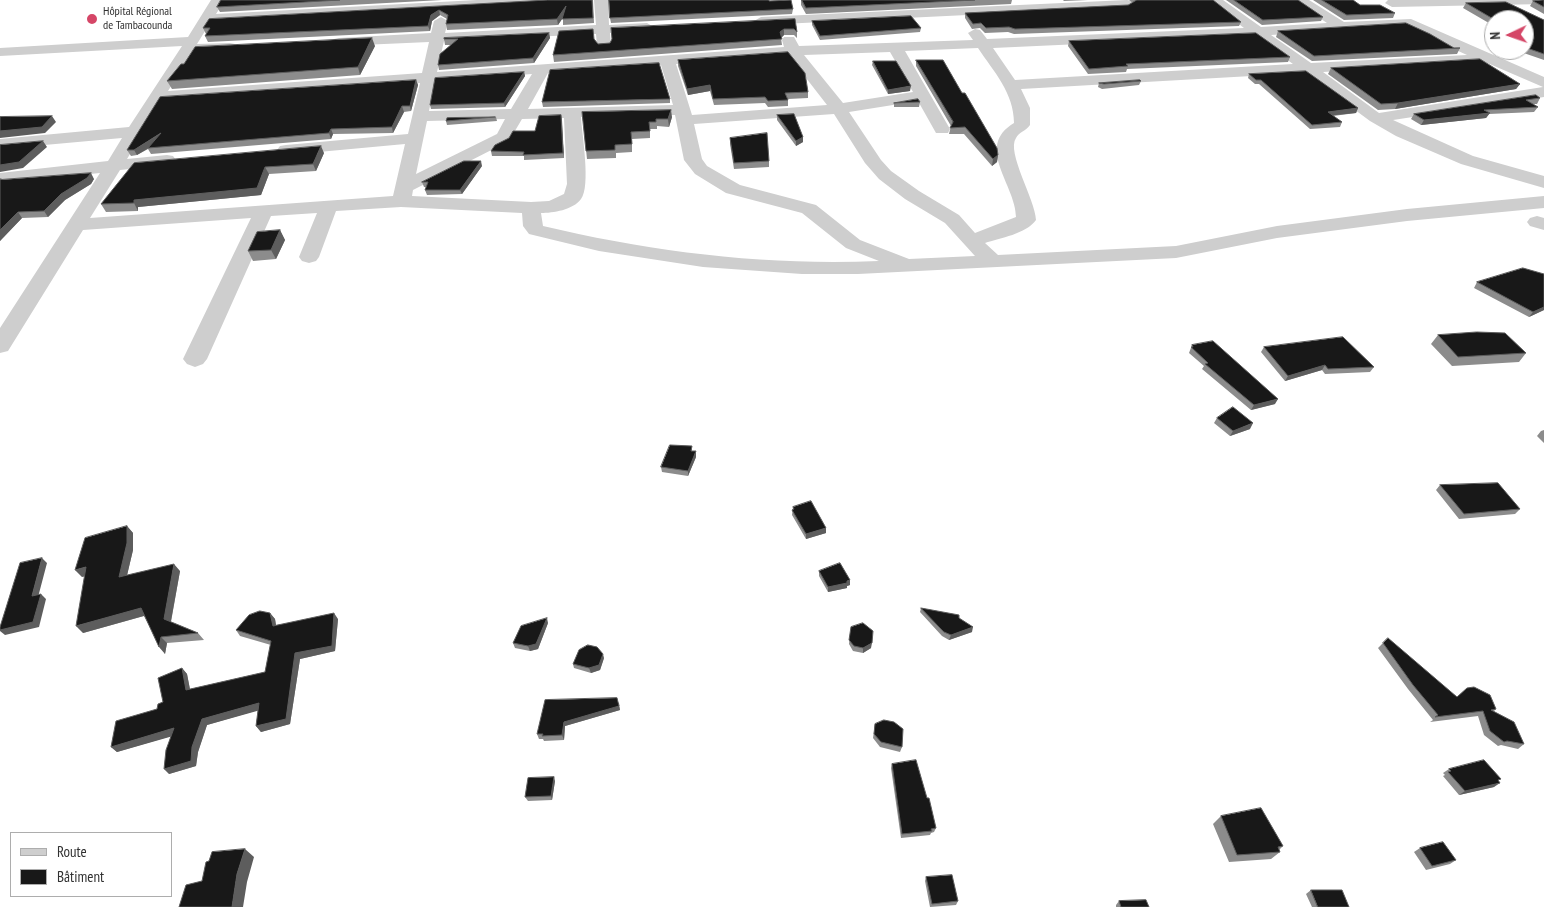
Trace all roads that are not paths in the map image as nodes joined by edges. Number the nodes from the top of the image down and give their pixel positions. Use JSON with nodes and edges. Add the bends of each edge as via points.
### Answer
{"nodes":[{"id":1,"x":218,"y":0,"type":"edge"},
{"id":2,"x":328,"y":0,"type":"edge"},
{"id":3,"x":548,"y":0,"type":"edge"},
{"id":4,"x":601,"y":0,"type":"edge"},
{"id":5,"x":1215,"y":0,"type":"edge"},
{"id":6,"x":1300,"y":0,"type":"edge"},
{"id":7,"x":1544,"y":0,"type":"edge"},
{"id":8,"x":1507,"y":1,"type":"edge"},
{"id":9,"x":1125,"y":2,"type":"edge"},
{"id":10,"x":445,"y":3,"type":"edge"},
{"id":11,"x":1392,"y":3,"type":"dead end"},
{"id":12,"x":955,"y":6,"type":"edge"},
{"id":13,"x":1524,"y":10,"type":"edge"},
{"id":14,"x":322,"y":12,"type":"junction"},
{"id":15,"x":1140,"y":15,"type":"edge"},
{"id":16,"x":206,"y":19,"type":"junction"},
{"id":17,"x":782,"y":20,"type":"junction"},
{"id":18,"x":742,"y":22,"type":"edge"},
{"id":19,"x":663,"y":26,"type":"edge"},
{"id":20,"x":1152,"y":26,"type":"edge"},
{"id":21,"x":1341,"y":26,"type":"junction"},
{"id":22,"x":603,"y":29,"type":"junction"},
{"id":23,"x":1258,"y":31,"type":"junction"},
{"id":24,"x":438,"y":37,"type":"junction"},
{"id":25,"x":1165,"y":37,"type":"junction"},
{"id":26,"x":322,"y":42,"type":"edge"},
{"id":27,"x":983,"y":44,"type":"junction"},
{"id":28,"x":190,"y":45,"type":"junction"},
{"id":29,"x":245,"y":46,"type":"edge"},
{"id":30,"x":895,"y":47,"type":"junction"},
{"id":31,"x":793,"y":51,"type":"junction"},
{"id":32,"x":0,"y":52,"type":"edge"},
{"id":33,"x":1484,"y":54,"type":"edge"},
{"id":34,"x":1484,"y":57,"type":"edge"},
{"id":35,"x":667,"y":60,"type":"junction"},
{"id":36,"x":1496,"y":60,"type":"edge"},
{"id":37,"x":605,"y":64,"type":"junction"},
{"id":38,"x":1308,"y":68,"type":"junction"},
{"id":39,"x":543,"y":69,"type":"junction"},
{"id":40,"x":429,"y":77,"type":"junction"},
{"id":41,"x":1544,"y":83,"type":"edge"},
{"id":42,"x":1011,"y":85,"type":"junction"},
{"id":43,"x":1544,"y":92,"type":"edge"},
{"id":44,"x":923,"y":95,"type":"junction"},
{"id":45,"x":157,"y":97,"type":"junction"},
{"id":46,"x":840,"y":109,"type":"junction"},
{"id":47,"x":572,"y":112,"type":"junction"},
{"id":48,"x":519,"y":113,"type":"junction"},
{"id":49,"x":683,"y":115,"type":"junction"},
{"id":50,"x":420,"y":116,"type":"junction"},
{"id":51,"x":1376,"y":118,"type":"junction"},
{"id":52,"x":942,"y":129,"type":"dead end"},
{"id":53,"x":135,"y":132,"type":"junction"},
{"id":54,"x":415,"y":138,"type":"junction"},
{"id":55,"x":0,"y":144,"type":"edge"},
{"id":56,"x":268,"y":151,"type":"edge"},
{"id":57,"x":180,"y":159,"type":"edge"},
{"id":58,"x":112,"y":165,"type":"junction"},
{"id":59,"x":0,"y":178,"type":"edge"},
{"id":60,"x":1544,"y":182,"type":"edge"},
{"id":61,"x":402,"y":194,"type":"junction"},
{"id":62,"x":1544,"y":202,"type":"edge"},
{"id":63,"x":329,"y":206,"type":"junction"},
{"id":64,"x":531,"y":208,"type":"junction"},
{"id":65,"x":264,"y":211,"type":"junction"},
{"id":66,"x":77,"y":225,"type":"junction"},
{"id":67,"x":971,"y":241,"type":"junction"},
{"id":68,"x":309,"y":256,"type":"dead end"},
{"id":69,"x":993,"y":261,"type":"junction"},
{"id":70,"x":911,"y":265,"type":"junction"},
{"id":71,"x":0,"y":346,"type":"edge"},
{"id":72,"x":195,"y":359,"type":"dead end"}],
"edges":[{"from":1,"to":16,"type":"street"},
{"from":2,"to":14,"type":"street"},
{"from":3,"to":10,"type":"street"},
{"from":4,"to":22,"type":"street"},
{"from":5,"to":23,"type":"street"},
{"from":6,"to":21,"type":"street"},
{"from":7,"to":8,"type":"street"},
{"from":8,"to":11,"type":"street"},
{"from":8,"to":13,"type":"street"},
{"from":9,"to":12,"type":"street"},
{"from":9,"to":15,"type":"street"},
{"from":10,"to":14,"type":"street"},
{"from":10,"to":24,"type":"street"},
{"from":12,"to":17,"type":"street","via":[[825,12]]},
{"from":12,"to":27,"type":"street"},
{"from":14,"to":16,"type":"street"},
{"from":16,"to":28,"type":"street"},
{"from":17,"to":18,"type":"street"},
{"from":17,"to":31,"type":"street"},
{"from":19,"to":22,"type":"street"},
{"from":20,"to":25,"type":"street"},
{"from":21,"to":23,"type":"street"},
{"from":21,"to":33,"type":"street","via":[[1406,22]]},
{"from":22,"to":24,"type":"street"},
{"from":22,"to":37,"type":"street"},
{"from":23,"to":25,"type":"street"},
{"from":23,"to":38,"type":"street"},
{"from":24,"to":26,"type":"street"},
{"from":24,"to":40,"type":"street"},
{"from":25,"to":27,"type":"street"},
{"from":27,"to":30,"type":"street"},
{"from":27,"to":42,"type":"street"},
{"from":28,"to":29,"type":"street"},
{"from":28,"to":32,"type":"street"},
{"from":28,"to":45,"type":"street"},
{"from":30,"to":31,"type":"street"},
{"from":30,"to":44,"type":"street"},
{"from":31,"to":35,"type":"street"},
{"from":31,"to":46,"type":"street"},
{"from":34,"to":38,"type":"street"},
{"from":35,"to":37,"type":"street"},
{"from":35,"to":49,"type":"street"},
{"from":36,"to":41,"type":"street"},
{"from":37,"to":39,"type":"street"},
{"from":38,"to":42,"type":"street"},
{"from":38,"to":51,"type":"street"},
{"from":39,"to":40,"type":"street"},
{"from":39,"to":48,"type":"street"},
{"from":40,"to":45,"type":"street"},
{"from":40,"to":50,"type":"street"},
{"from":42,"to":67,"type":"street","via":[[1023,114],[1022,125],[1008,135],[1006,160],[1026,207],[1026,220]]},
{"from":43,"to":51,"type":"street"},
{"from":44,"to":46,"type":"street"},
{"from":44,"to":52,"type":"street"},
{"from":45,"to":53,"type":"street"},
{"from":46,"to":49,"type":"street"},
{"from":46,"to":67,"type":"street","via":[[885,175],[952,219]]},
{"from":47,"to":48,"type":"street"},
{"from":47,"to":49,"type":"street"},
{"from":47,"to":64,"type":"street","via":[[574,197],[553,207]]},
{"from":48,"to":50,"type":"street"},
{"from":48,"to":61,"type":"street","via":[[503,137]]},
{"from":49,"to":70,"type":"street","via":[[693,160],[710,177],[733,188],[810,209],[853,244]]},
{"from":50,"to":54,"type":"street"},
{"from":51,"to":60,"type":"street","via":[[1467,160]]},
{"from":53,"to":55,"type":"street"},
{"from":53,"to":58,"type":"street"},
{"from":54,"to":56,"type":"street"},
{"from":54,"to":61,"type":"street"},
{"from":57,"to":58,"type":"street"},
{"from":58,"to":59,"type":"street"},
{"from":58,"to":66,"type":"street"},
{"from":61,"to":63,"type":"street"},
{"from":61,"to":64,"type":"street"},
{"from":62,"to":69,"type":"street","via":[[1277,232],[1176,252]]},
{"from":63,"to":65,"type":"street"},
{"from":63,"to":68,"type":"street"},
{"from":64,"to":70,"type":"street","via":[[536,230],[637,252],[703,261],[802,268]]},
{"from":65,"to":66,"type":"street"},
{"from":65,"to":72,"type":"street"},
{"from":66,"to":71,"type":"street"},
{"from":67,"to":69,"type":"street"},
{"from":69,"to":70,"type":"street"}]}
